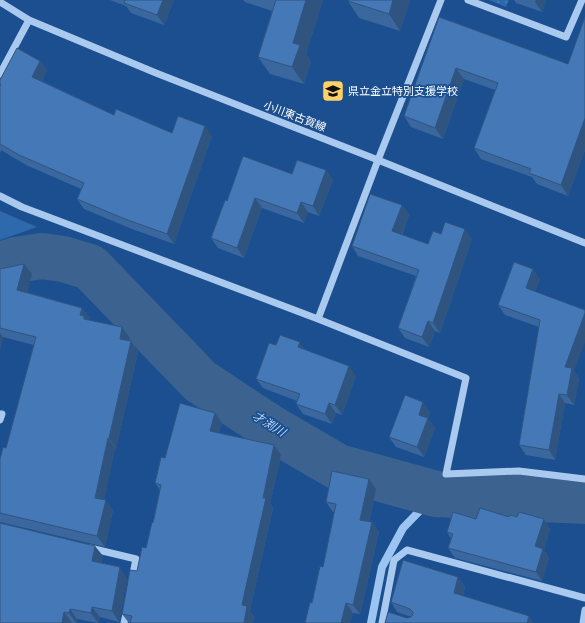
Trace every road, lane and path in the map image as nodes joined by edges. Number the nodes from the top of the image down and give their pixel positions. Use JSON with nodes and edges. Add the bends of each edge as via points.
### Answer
{"nodes":[{"id":1,"x":441,"y":0,"type":"edge"},
{"id":2,"x":468,"y":0,"type":"edge"},
{"id":3,"x":582,"y":0,"type":"edge"},
{"id":4,"x":0,"y":2,"type":"edge"},
{"id":5,"x":29,"y":20,"type":"junction"},
{"id":6,"x":0,"y":74,"type":"edge"},
{"id":7,"x":378,"y":160,"type":"junction"},
{"id":8,"x":0,"y":196,"type":"edge"},
{"id":9,"x":585,"y":243,"type":"edge"},
{"id":10,"x":318,"y":319,"type":"junction"},
{"id":11,"x":0,"y":414,"type":"edge"},
{"id":12,"x":0,"y":420,"type":"edge"},
{"id":13,"x":585,"y":479,"type":"edge"},
{"id":14,"x":83,"y":547,"type":"edge"},
{"id":15,"x":131,"y":588,"type":"edge"},
{"id":16,"x":585,"y":598,"type":"edge"},
{"id":17,"x":128,"y":602,"type":"edge"},
{"id":18,"x":585,"y":610,"type":"edge"},
{"id":19,"x":124,"y":623,"type":"edge"},
{"id":20,"x":382,"y":623,"type":"edge"},
{"id":21,"x":584,"y":623,"type":"edge"}],
"edges":[{"from":1,"to":7,"type":"street"},
{"from":2,"to":3,"type":"street","via":[[566,37]]},
{"from":4,"to":5,"type":"street","name":"小川東古賀線"},
{"from":5,"to":6,"type":"street"},
{"from":5,"to":7,"type":"street","name":"小川東古賀線"},
{"from":7,"to":9,"type":"street","name":"小川東古賀線"},
{"from":7,"to":10,"type":"street"},
{"from":8,"to":10,"type":"street","via":[[22,207]]},
{"from":10,"to":13,"type":"street","via":[[466,378],[446,474],[519,471]]},
{"from":11,"to":12,"type":"street"},
{"from":14,"to":15,"type":"street","via":[[136,559]]},
{"from":16,"to":20,"type":"street","via":[[407,550],[394,560],[387,614]]},
{"from":17,"to":19,"type":"street"},
{"from":18,"to":21,"type":"street"}]}
